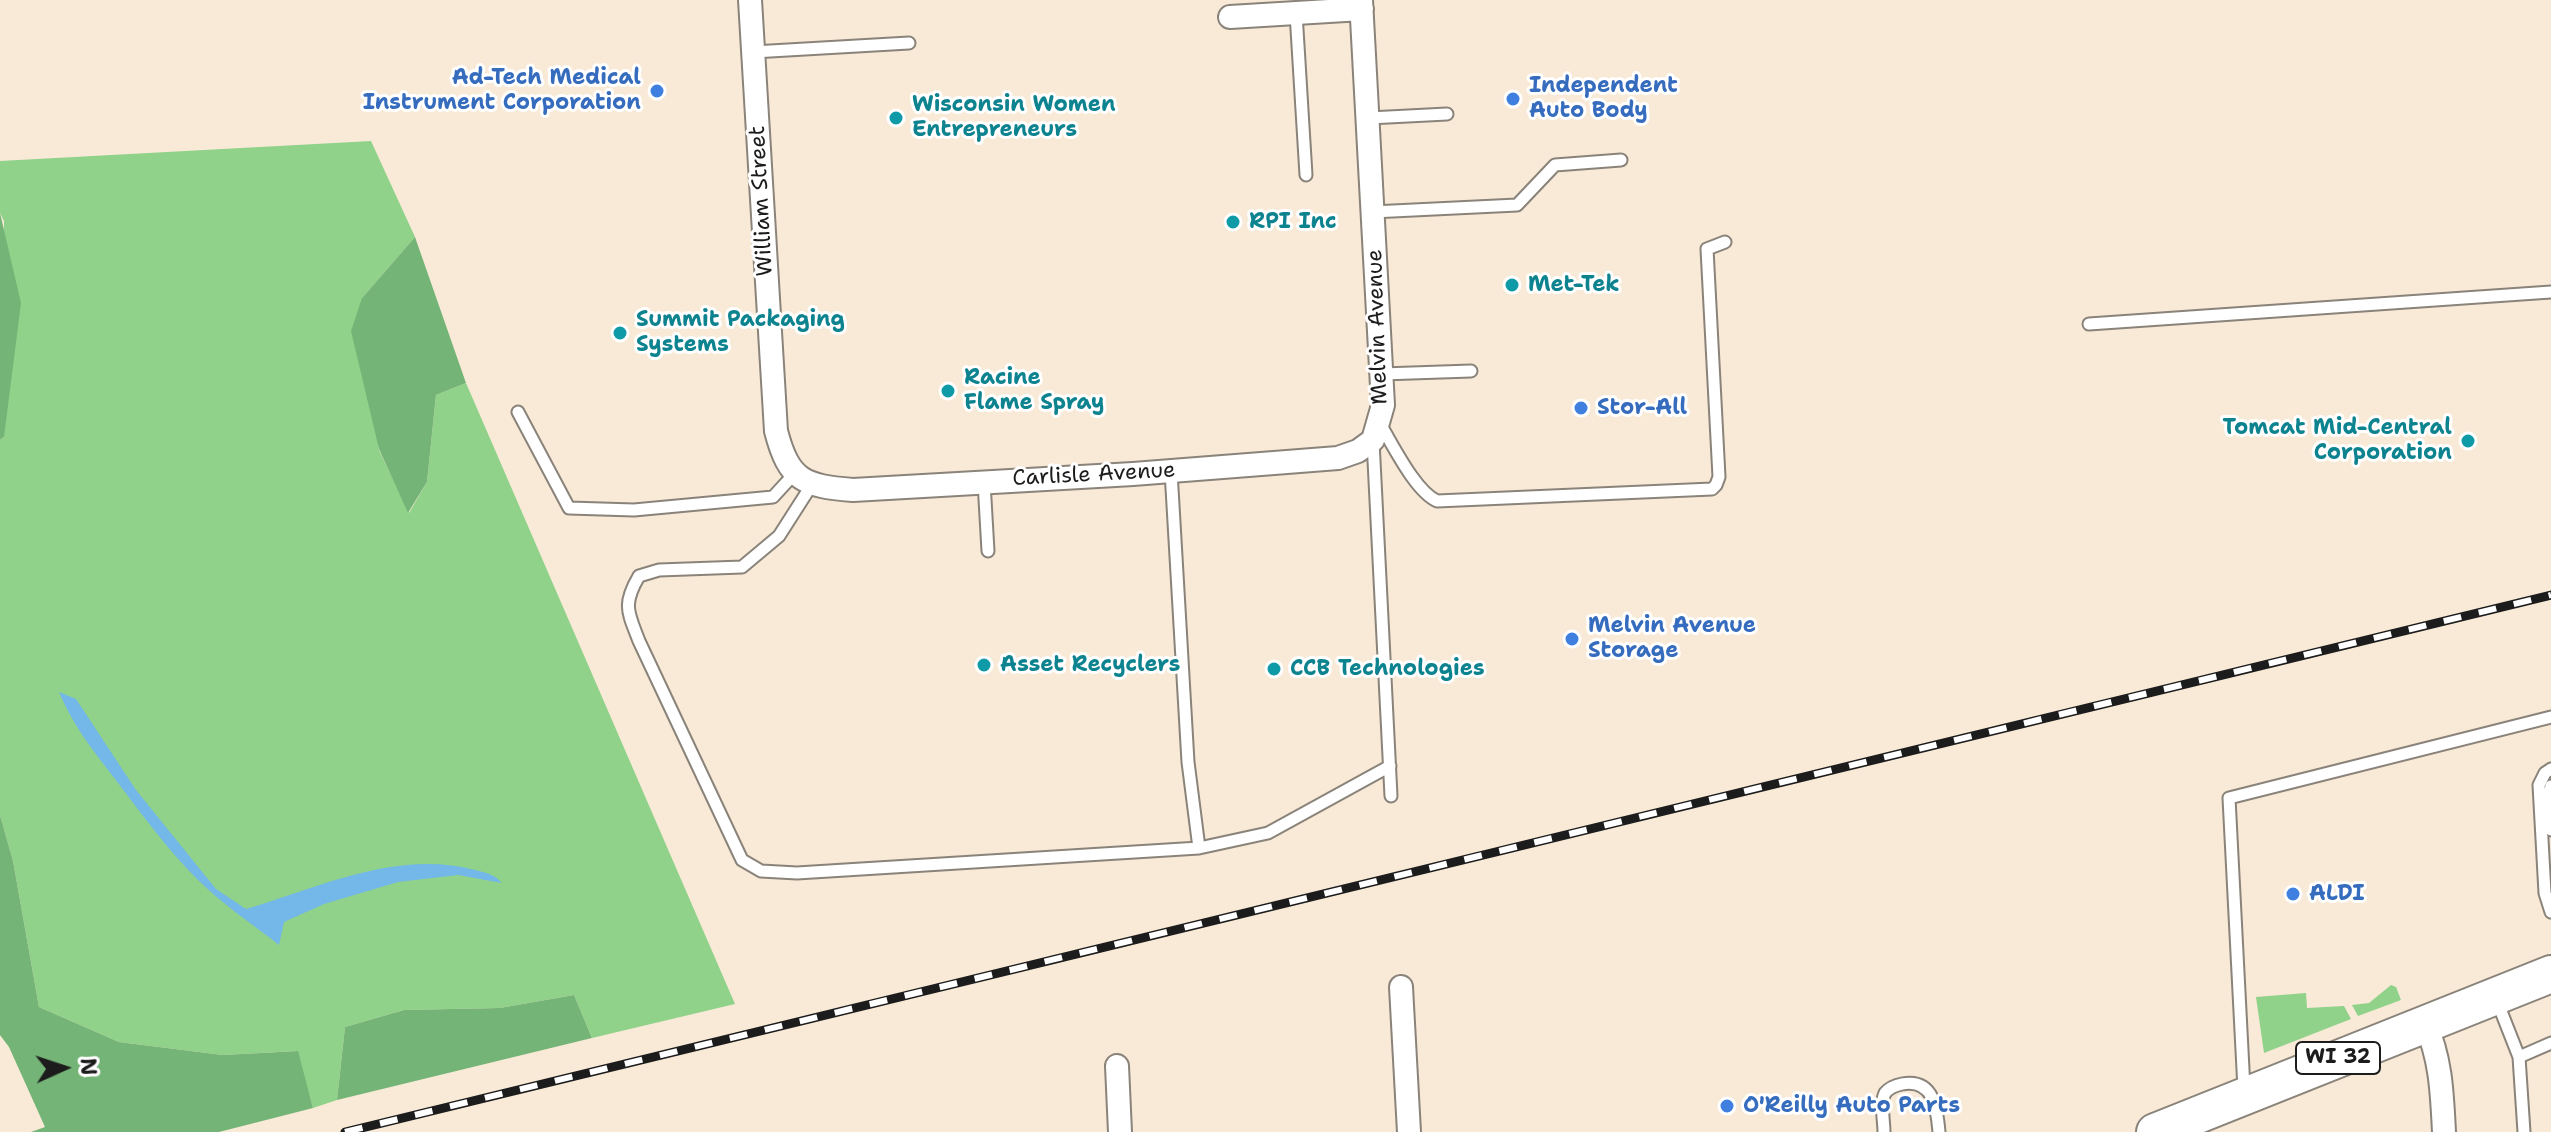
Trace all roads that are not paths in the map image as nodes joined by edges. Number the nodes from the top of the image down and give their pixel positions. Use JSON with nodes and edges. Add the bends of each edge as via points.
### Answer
{"nodes":[{"id":1,"x":750,"y":0,"type":"edge"},
{"id":2,"x":1362,"y":5,"type":"edge"},
{"id":3,"x":1296,"y":13,"type":"junction"},
{"id":4,"x":1230,"y":17,"type":"dead end"},
{"id":5,"x":909,"y":43,"type":"dead end"},
{"id":6,"x":753,"y":52,"type":"junction"},
{"id":7,"x":1447,"y":114,"type":"dead end"},
{"id":8,"x":1369,"y":118,"type":"junction"},
{"id":9,"x":1621,"y":160,"type":"dead end"},
{"id":10,"x":1306,"y":175,"type":"dead end"},
{"id":11,"x":1372,"y":212,"type":"junction"},
{"id":12,"x":1725,"y":242,"type":"dead end"},
{"id":13,"x":2551,"y":292,"type":"edge"},
{"id":14,"x":2089,"y":324,"type":"dead end"},
{"id":15,"x":1471,"y":371,"type":"dead end"},
{"id":16,"x":1382,"y":374,"type":"junction"},
{"id":17,"x":518,"y":412,"type":"dead end"},
{"id":18,"x":1377,"y":432,"type":"junction"},
{"id":19,"x":1171,"y":471,"type":"junction"},
{"id":20,"x":803,"y":479,"type":"junction"},
{"id":21,"x":984,"y":481,"type":"junction"},
{"id":22,"x":988,"y":551,"type":"dead end"},
{"id":23,"x":2551,"y":717,"type":"edge"},
{"id":24,"x":1390,"y":766,"type":"junction"},
{"id":25,"x":2551,"y":769,"type":"edge"},
{"id":26,"x":2551,"y":786,"type":"edge"},
{"id":27,"x":1391,"y":796,"type":"dead end"},
{"id":28,"x":2551,"y":830,"type":"edge"},
{"id":29,"x":1199,"y":848,"type":"junction"},
{"id":30,"x":2551,"y":912,"type":"edge"},
{"id":31,"x":2551,"y":974,"type":"edge"},
{"id":32,"x":1401,"y":987,"type":"dead end"},
{"id":33,"x":2495,"y":996,"type":"junction"},
{"id":34,"x":2425,"y":1023,"type":"junction"},
{"id":35,"x":2551,"y":1043,"type":"edge"},
{"id":36,"x":2519,"y":1057,"type":"junction"},
{"id":37,"x":1117,"y":1066,"type":"dead end"},
{"id":38,"x":2244,"y":1096,"type":"junction"},
{"id":39,"x":2192,"y":1125,"type":"edge"},
{"id":40,"x":1120,"y":1132,"type":"edge"},
{"id":41,"x":1409,"y":1132,"type":"edge"},
{"id":42,"x":1884,"y":1132,"type":"edge"},
{"id":43,"x":1939,"y":1132,"type":"edge"},
{"id":44,"x":2155,"y":1132,"type":"edge"},
{"id":45,"x":2444,"y":1132,"type":"edge"},
{"id":46,"x":2524,"y":1132,"type":"edge"}],
"edges":[{"from":1,"to":6,"type":"street","name":"William Street"},
{"from":2,"to":3,"type":"street"},
{"from":2,"to":8,"type":"street","name":"Melvin Avenue"},
{"from":3,"to":4,"type":"street"},
{"from":3,"to":10,"type":"lane"},
{"from":5,"to":6,"type":"lane"},
{"from":6,"to":20,"type":"street","name":"William Street","via":[[776,431],[783,458]]},
{"from":7,"to":8,"type":"lane"},
{"from":8,"to":11,"type":"street","name":"Melvin Avenue"},
{"from":9,"to":11,"type":"lane","via":[[1555,165],[1517,205]]},
{"from":11,"to":16,"type":"street","name":"Melvin Avenue"},
{"from":12,"to":18,"type":"lane","via":[[1707,249],[1719,477],[1712,489],[1437,501]]},
{"from":13,"to":14,"type":"lane"},
{"from":15,"to":16,"type":"lane"},
{"from":16,"to":18,"type":"street","name":"Melvin Avenue"},
{"from":17,"to":20,"type":"lane","via":[[569,508],[634,510],[773,497]]},
{"from":18,"to":19,"type":"street","name":"Carlisle Avenue","via":[[1358,451],[1338,458]]},
{"from":18,"to":24,"type":"lane","name":"Melvin Avenue"},
{"from":19,"to":21,"type":"street","name":"Carlisle Avenue"},
{"from":19,"to":29,"type":"lane","via":[[1188,762]]},
{"from":20,"to":21,"type":"street","name":"Carlisle Avenue","via":[[853,490]]},
{"from":20,"to":29,"type":"lane","via":[[779,536],[742,567],[659,570],[639,576],[626,608],[742,860],[761,871],[797,873]]},
{"from":21,"to":22,"type":"lane"},
{"from":23,"to":38,"type":"lane","via":[[2229,798]]},
{"from":24,"to":27,"type":"lane","name":"Melvin Avenue"},
{"from":24,"to":29,"type":"lane","via":[[1268,833]]},
{"from":25,"to":30,"type":"lane","via":[[2539,785],[2545,893]]},
{"from":26,"to":28,"type":"lane"},
{"from":31,"to":33,"type":"main road","number":"WI 32"},
{"from":32,"to":41,"type":"street"},
{"from":33,"to":34,"type":"main road","number":"WI 32"},
{"from":33,"to":36,"type":"lane"},
{"from":34,"to":38,"type":"main road","number":"WI 32"},
{"from":34,"to":45,"type":"street","via":[[2441,1070]]},
{"from":35,"to":36,"type":"lane"},
{"from":36,"to":46,"type":"lane"},
{"from":37,"to":40,"type":"street"},
{"from":38,"to":39,"type":"main road","number":"WI 32"},
{"from":39,"to":44,"type":"main road","number":"WI 32"},
{"from":42,"to":43,"type":"lane","via":[[1884,1095],[1912,1084],[1931,1093]]}]}
